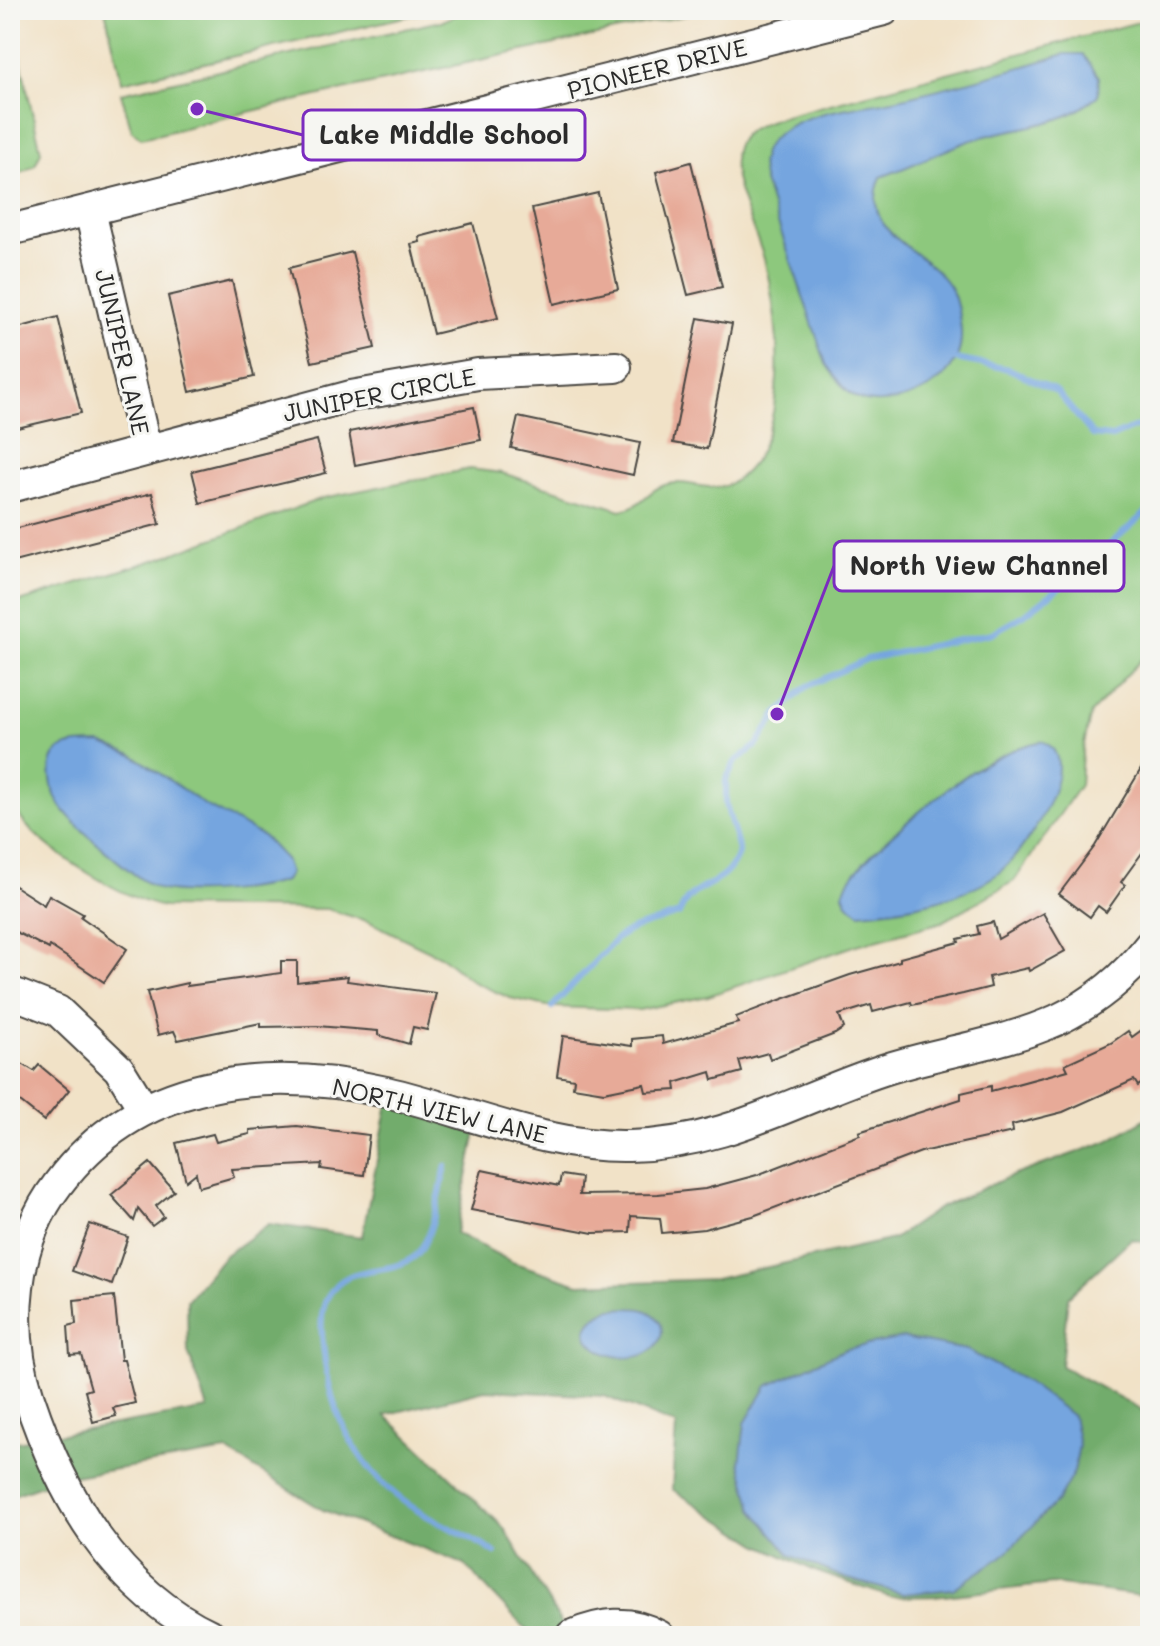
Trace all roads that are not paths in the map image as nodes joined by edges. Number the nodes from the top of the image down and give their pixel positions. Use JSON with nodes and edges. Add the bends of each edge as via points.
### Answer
{"nodes":[{"id":1,"x":884,"y":10,"type":"edge"},
{"id":2,"x":90,"y":211,"type":"junction"},
{"id":3,"x":10,"y":230,"type":"edge"},
{"id":4,"x":616,"y":367,"type":"dead end"},
{"id":5,"x":146,"y":449,"type":"junction"},
{"id":6,"x":10,"y":487,"type":"edge"},
{"id":7,"x":1150,"y":945,"type":"edge"},
{"id":8,"x":10,"y":992,"type":"edge"},
{"id":9,"x":143,"y":1108,"type":"junction"},
{"id":10,"x":13,"y":1308,"type":"edge"},
{"id":11,"x":212,"y":1636,"type":"edge"},
{"id":12,"x":571,"y":1636,"type":"edge"},
{"id":13,"x":659,"y":1636,"type":"edge"}],
"edges":[{"from":1,"to":2,"type":"street","name":"PIONEER DRIVE"},
{"from":2,"to":3,"type":"street","name":"PIONEER DRIVE"},
{"from":2,"to":5,"type":"street","name":"JUNIPER LANE"},
{"from":4,"to":5,"type":"street","name":"JUNIPER CIRCLE","via":[[478,374],[414,384],[292,409]]},
{"from":5,"to":6,"type":"street","name":"JUNIPER LANE"},
{"from":7,"to":9,"type":"street","name":"NORTH VIEW LANE","via":[[1122,976],[1057,1020],[878,1071],[761,1120],[679,1143],[625,1147],[578,1142],[331,1083],[230,1082]]},
{"from":8,"to":9,"type":"street","via":[[58,1011],[119,1069]]},
{"from":9,"to":10,"type":"street","name":"NORTH VIEW LANE","via":[[106,1132],[47,1199],[29,1235]]},
{"from":10,"to":11,"type":"street","name":"NORTH VIEW LANE","via":[[26,1389],[54,1462],[88,1526],[132,1583],[156,1604]]},
{"from":12,"to":13,"type":"street","via":[[618,1623]]}]}
